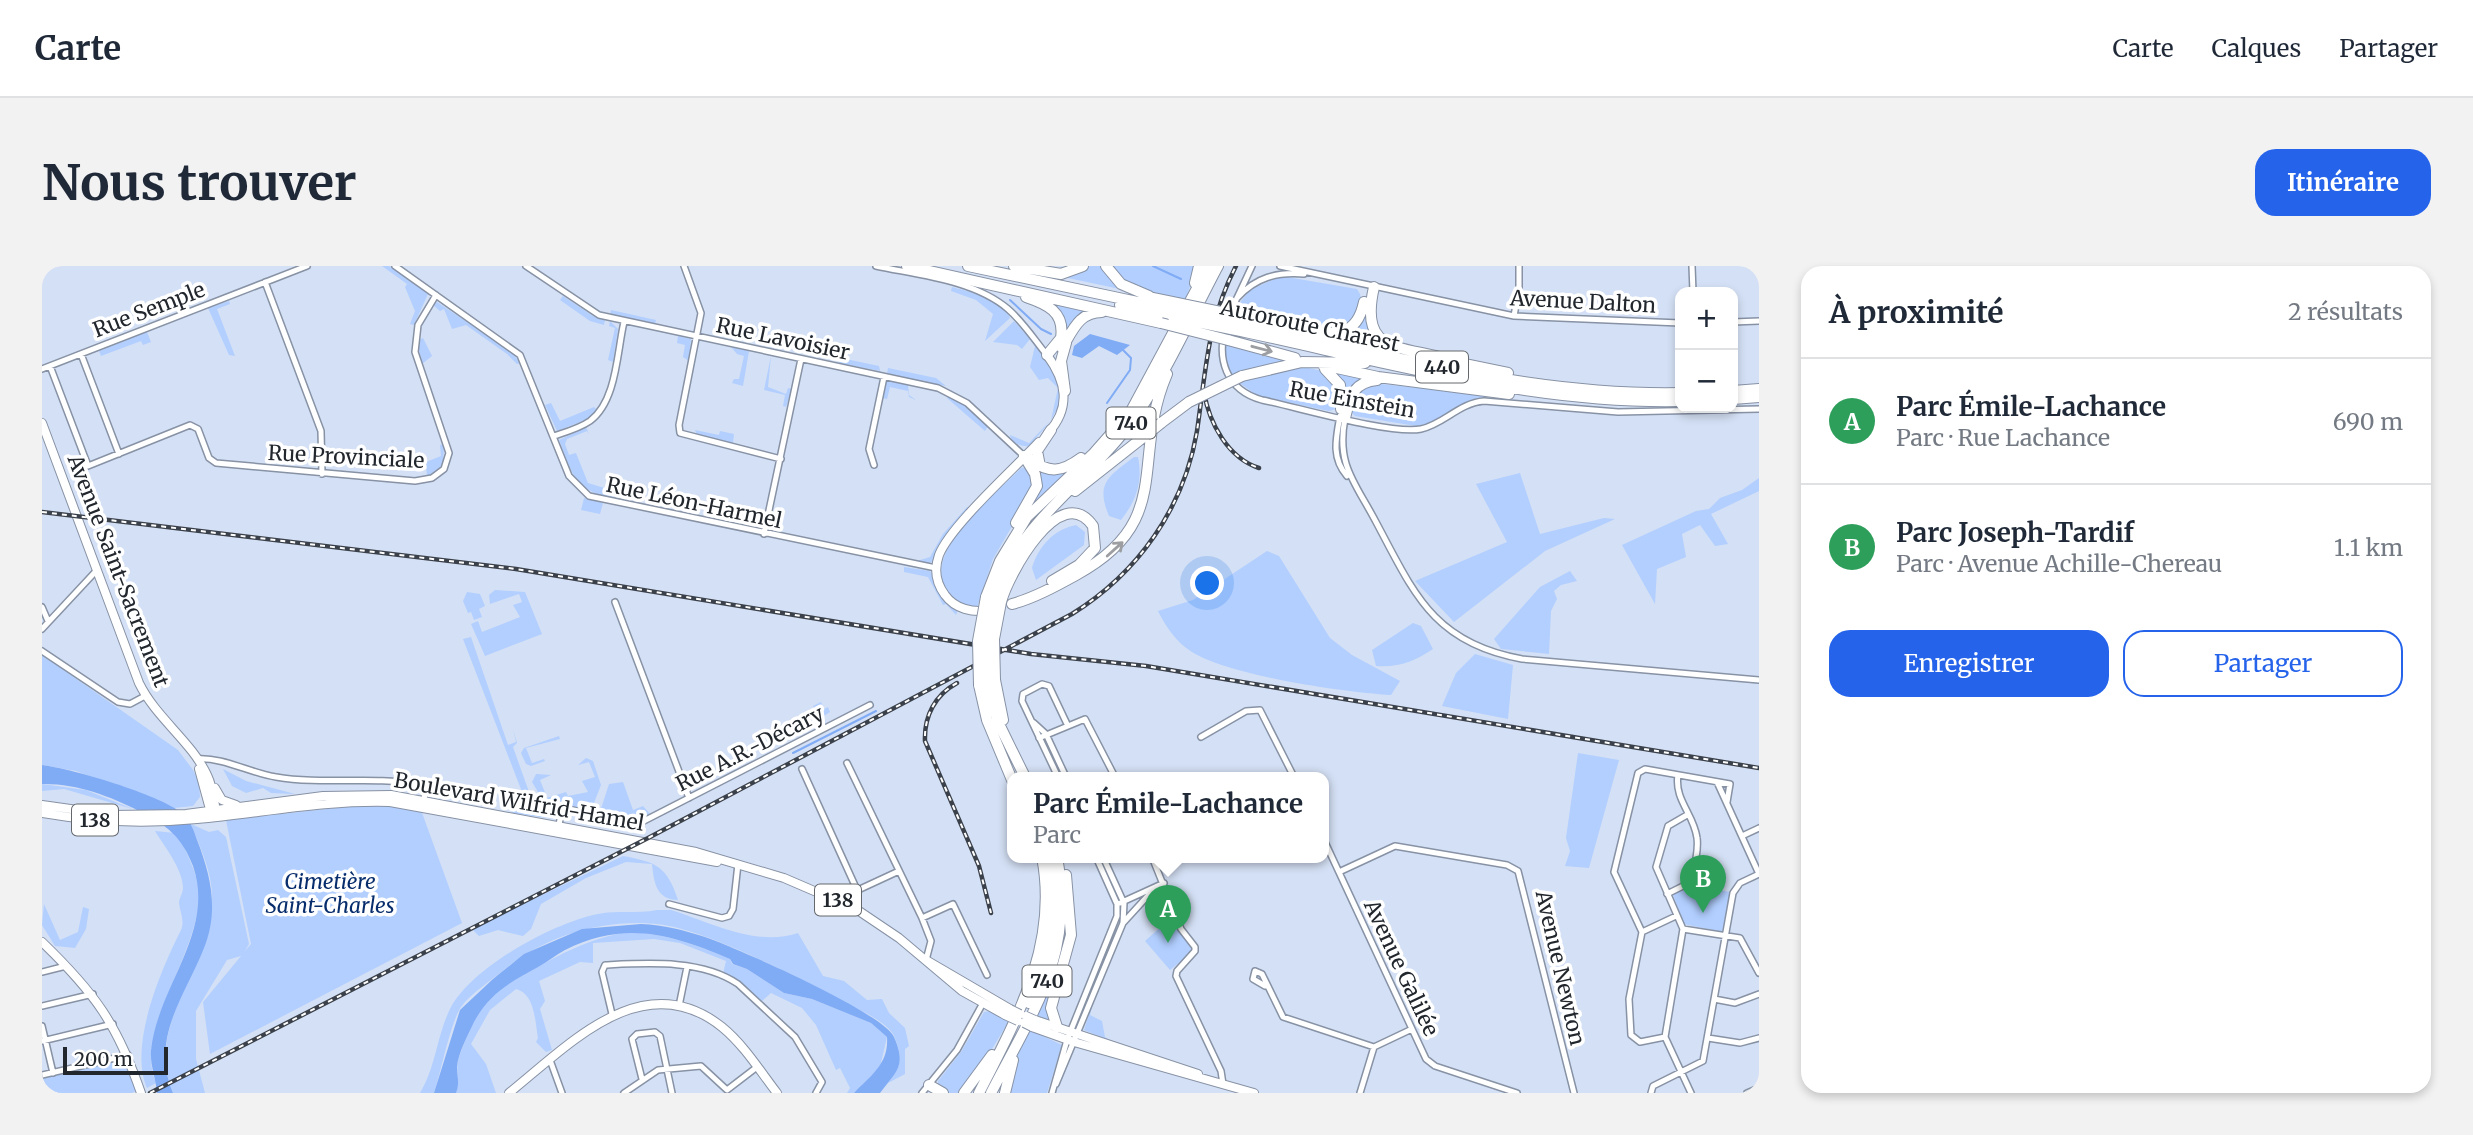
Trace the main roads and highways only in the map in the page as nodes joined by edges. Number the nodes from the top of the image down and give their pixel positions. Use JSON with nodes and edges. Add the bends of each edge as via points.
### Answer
{"nodes":[{"id":1,"x":907,"y":266,"type":"edge"},
{"id":2,"x":934,"y":266,"type":"edge"},
{"id":3,"x":968,"y":266,"type":"edge"},
{"id":4,"x":1000,"y":266,"type":"edge"},
{"id":5,"x":1014,"y":266,"type":"edge"},
{"id":6,"x":1083,"y":266,"type":"edge"},
{"id":7,"x":1106,"y":266,"type":"edge"},
{"id":8,"x":1199,"y":266,"type":"edge"},
{"id":9,"x":1209,"y":266,"type":"edge"},
{"id":10,"x":1218,"y":266,"type":"edge"},
{"id":11,"x":944,"y":274,"type":"junction"},
{"id":12,"x":1200,"y":300,"type":"junction"},
{"id":13,"x":1175,"y":310,"type":"junction"},
{"id":14,"x":1144,"y":318,"type":"junction"},
{"id":15,"x":1233,"y":322,"type":"junction"},
{"id":16,"x":1282,"y":325,"type":"junction"},
{"id":17,"x":1173,"y":335,"type":"junction"},
{"id":18,"x":1067,"y":340,"type":"junction"},
{"id":19,"x":1048,"y":357,"type":"junction"},
{"id":20,"x":1295,"y":358,"type":"dead end"},
{"id":21,"x":1461,"y":363,"type":"junction"},
{"id":22,"x":1422,"y":383,"type":"junction"},
{"id":23,"x":1503,"y":387,"type":"junction"},
{"id":24,"x":1759,"y":390,"type":"edge"},
{"id":25,"x":1065,"y":391,"type":"junction"},
{"id":26,"x":1738,"y":391,"type":"edge"},
{"id":27,"x":1654,"y":393,"type":"junction"},
{"id":28,"x":1675,"y":393,"type":"edge"},
{"id":29,"x":1759,"y":397,"type":"edge"},
{"id":30,"x":1738,"y":399,"type":"edge"},
{"id":31,"x":1617,"y":400,"type":"junction"},
{"id":32,"x":1675,"y":401,"type":"edge"},
{"id":33,"x":42,"y":423,"type":"edge"},
{"id":34,"x":1051,"y":430,"type":"junction"},
{"id":35,"x":1112,"y":434,"type":"junction"},
{"id":36,"x":46,"y":447,"type":"edge"},
{"id":37,"x":1024,"y":456,"type":"junction"},
{"id":38,"x":1040,"y":467,"type":"junction"},
{"id":39,"x":1034,"y":525,"type":"junction"},
{"id":40,"x":991,"y":599,"type":"junction"},
{"id":41,"x":1012,"y":604,"type":"junction"},
{"id":42,"x":987,"y":682,"type":"junction"},
{"id":43,"x":1000,"y":728,"type":"junction"},
{"id":44,"x":1011,"y":751,"type":"junction"},
{"id":45,"x":1010,"y":772,"type":"edge"},
{"id":46,"x":1017,"y":772,"type":"edge"},
{"id":47,"x":1022,"y":772,"type":"edge"},
{"id":48,"x":208,"y":784,"type":"junction"},
{"id":49,"x":424,"y":803,"type":"junction"},
{"id":50,"x":42,"y":805,"type":"edge"},
{"id":51,"x":252,"y":805,"type":"junction"},
{"id":52,"x":42,"y":813,"type":"edge"},
{"id":53,"x":214,"y":814,"type":"junction"},
{"id":54,"x":189,"y":817,"type":"junction"},
{"id":55,"x":146,"y":819,"type":"junction"},
{"id":56,"x":1043,"y":863,"type":"edge"},
{"id":57,"x":1051,"y":863,"type":"edge"},
{"id":58,"x":1059,"y":863,"type":"edge"},
{"id":59,"x":1061,"y":863,"type":"edge"},
{"id":60,"x":42,"y":942,"type":"edge"},
{"id":61,"x":1008,"y":1012,"type":"junction"},
{"id":62,"x":1024,"y":1013,"type":"junction"},
{"id":63,"x":1034,"y":1023,"type":"junction"},
{"id":64,"x":1057,"y":1027,"type":"junction"},
{"id":65,"x":1010,"y":1029,"type":"junction"},
{"id":66,"x":1072,"y":1037,"type":"junction"},
{"id":67,"x":1018,"y":1040,"type":"junction"},
{"id":68,"x":928,"y":1090,"type":"edge"},
{"id":69,"x":141,"y":1093,"type":"edge"},
{"id":70,"x":509,"y":1093,"type":"edge"},
{"id":71,"x":777,"y":1093,"type":"edge"},
{"id":72,"x":943,"y":1093,"type":"edge"},
{"id":73,"x":964,"y":1093,"type":"edge"},
{"id":74,"x":979,"y":1093,"type":"edge"},
{"id":75,"x":991,"y":1093,"type":"edge"},
{"id":76,"x":1005,"y":1093,"type":"edge"},
{"id":77,"x":1254,"y":1093,"type":"edge"}],
"edges":[{"from":1,"to":11,"type":"highway"},
{"from":2,"to":13,"type":"highway","name":"Autoroute Charest","number":"440"},
{"from":3,"to":13,"type":"highway","name":"Autoroute Charest","number":"440"},
{"from":4,"to":13,"type":"highway"},
{"from":5,"to":6,"type":"highway","via":[[1064,274]]},
{"from":7,"to":13,"type":"highway","via":[[1127,288]]},
{"from":8,"to":17,"type":"highway"},
{"from":9,"to":17,"type":"highway","number":"740"},
{"from":10,"to":12,"type":"highway","number":"740"},
{"from":11,"to":14,"type":"highway"},
{"from":11,"to":19,"type":"highway","via":[[1053,309],[1062,335]]},
{"from":12,"to":39,"type":"highway","number":"740","via":[[1135,417]]},
{"from":41,"to":12,"type":"highway","one_way":true,"via":[[1096,564],[1118,548],[1134,527],[1145,491],[1155,410]]},
{"from":13,"to":15,"type":"highway","name":"Autoroute Charest","number":"440","bridge":true},
{"from":14,"to":18,"type":"highway","via":[[1091,313],[1080,319]]},
{"from":14,"to":20,"type":"highway","one_way":true,"bridge":true},
{"from":15,"to":16,"type":"highway"},
{"from":15,"to":23,"type":"highway","name":"Autoroute Charest","number":"440"},
{"from":15,"to":27,"type":"highway","name":"Autoroute Charest","number":"440","via":[[1499,378]]},
{"from":16,"to":21,"type":"highway"},
{"from":16,"to":21,"type":"highway","via":[[1328,333],[1346,331],[1360,318],[1371,286],[1368,320],[1378,336]]},
{"from":17,"to":35,"type":"highway","number":"740","via":[[1141,395]]},
{"from":18,"to":19,"type":"highway"},
{"from":18,"to":25,"type":"highway","via":[[1061,361]]},
{"from":19,"to":25,"type":"main road"},
{"from":21,"to":27,"type":"highway"},
{"from":22,"to":22,"type":"highway","via":[[1322,366],[1342,390],[1342,417],[1352,393],[1364,382]]},
{"from":22,"to":31,"type":"highway","via":[[1558,400]]},
{"from":23,"to":31,"type":"highway","name":"Autoroute Charest","number":"440"},
{"from":23,"to":39,"type":"highway","bridge":true,"via":[[1338,361],[1294,363],[1242,376],[1189,402]]},
{"from":24,"to":26,"type":"highway"},
{"from":25,"to":34,"type":"main road","via":[[1062,413]]},
{"from":27,"to":28,"type":"highway","name":"Autoroute Charest","number":"440"},
{"from":29,"to":30,"type":"highway"},
{"from":31,"to":32,"type":"highway","name":"Autoroute Charest","number":"440"},
{"from":33,"to":36,"type":"main road","name":"Avenue Saint-Sacrement"},
{"from":34,"to":37,"type":"main road"},
{"from":34,"to":38,"type":"highway","via":[[1037,450]]},
{"from":35,"to":38,"type":"highway","via":[[1061,470]]},
{"from":35,"to":40,"type":"highway","number":"740","via":[[1027,517],[1000,561]]},
{"from":36,"to":48,"type":"main road","name":"Avenue Saint-Sacrement","via":[[145,696],[196,759]]},
{"from":37,"to":38,"type":"highway"},
{"from":37,"to":40,"type":"highway","via":[[1035,474],[1035,492],[1002,547]]},
{"from":37,"to":41,"type":"main road","via":[[953,533],[936,568],[945,595],[963,608],[985,611]]},
{"from":39,"to":40,"type":"highway","number":"740","via":[[1010,559]]},
{"from":40,"to":41,"type":"highway","via":[[1054,520],[1070,513],[1090,521],[1096,534],[1091,554]]},
{"from":40,"to":42,"type":"highway","number":"740","bridge":true},
{"from":40,"to":42,"type":"highway","number":"740","bridge":true,"via":[[979,632]]},
{"from":42,"to":43,"type":"highway","number":"740"},
{"from":42,"to":44,"type":"highway"},
{"from":42,"to":45,"type":"highway","number":"740","via":[[987,720]]},
{"from":43,"to":44,"type":"highway","number":"740"},
{"from":43,"to":46,"type":"highway"},
{"from":44,"to":47,"type":"highway","number":"740"},
{"from":48,"to":51,"type":"main road","via":[[227,803]]},
{"from":48,"to":53,"type":"main road","name":"Avenue Saint-Sacrement"},
{"from":48,"to":54,"type":"main road","via":[[202,805]]},
{"from":49,"to":51,"type":"main road","name":"Boulevard Wilfrid-Hamel","number":"138","via":[[346,794]]},
{"from":49,"to":53,"type":"main road","name":"Boulevard Wilfrid-Hamel","number":"138","via":[[350,802]]},
{"from":49,"to":61,"type":"main road","name":"Boulevard Wilfrid-Hamel","number":"138","via":[[695,852],[784,878],[880,924],[941,975]]},
{"from":50,"to":55,"type":"main road","name":"Boulevard Wilfrid-Hamel","number":"138"},
{"from":51,"to":53,"type":"main road","name":"Boulevard Wilfrid-Hamel","number":"138"},
{"from":52,"to":55,"type":"main road","name":"Boulevard Wilfrid-Hamel","number":"138","via":[[108,822]]},
{"from":53,"to":54,"type":"main road","name":"Boulevard Wilfrid-Hamel","number":"138"},
{"from":54,"to":55,"type":"main road","name":"Boulevard Wilfrid-Hamel","number":"138"},
{"from":56,"to":65,"type":"highway","number":"740","via":[[1043,942]]},
{"from":57,"to":62,"type":"highway","via":[[1052,937],[1041,977]]},
{"from":58,"to":67,"type":"highway","number":"740","via":[[1059,944],[1050,974]]},
{"from":59,"to":64,"type":"highway","via":[[1069,895],[1071,935],[1051,1008]]},
{"from":60,"to":69,"type":"main road","via":[[93,994],[113,1024]]},
{"from":61,"to":62,"type":"main road","name":"Boulevard Wilfrid-Hamel","number":"138","bridge":true},
{"from":61,"to":63,"type":"main road","name":"Boulevard Wilfrid-Hamel","number":"138","bridge":true},
{"from":62,"to":63,"type":"main road","name":"Boulevard Wilfrid-Hamel","number":"138","bridge":true},
{"from":63,"to":64,"type":"main road","name":"Boulevard Wilfrid-Hamel","number":"138"},
{"from":63,"to":66,"type":"main road","name":"Boulevard Wilfrid-Hamel","number":"138"},
{"from":64,"to":66,"type":"main road","name":"Boulevard Wilfrid-Hamel","number":"138"},
{"from":65,"to":73,"type":"highway"},
{"from":65,"to":74,"type":"highway","number":"740"},
{"from":66,"to":77,"type":"main road","name":"Boulevard Wilfrid-Hamel","number":"138"},
{"from":67,"to":75,"type":"highway","number":"740"},
{"from":67,"to":76,"type":"highway"},
{"from":68,"to":72,"type":"highway"},
{"from":70,"to":71,"type":"main road","via":[[612,1014],[641,1006],[679,1006],[722,1027]]}]}
